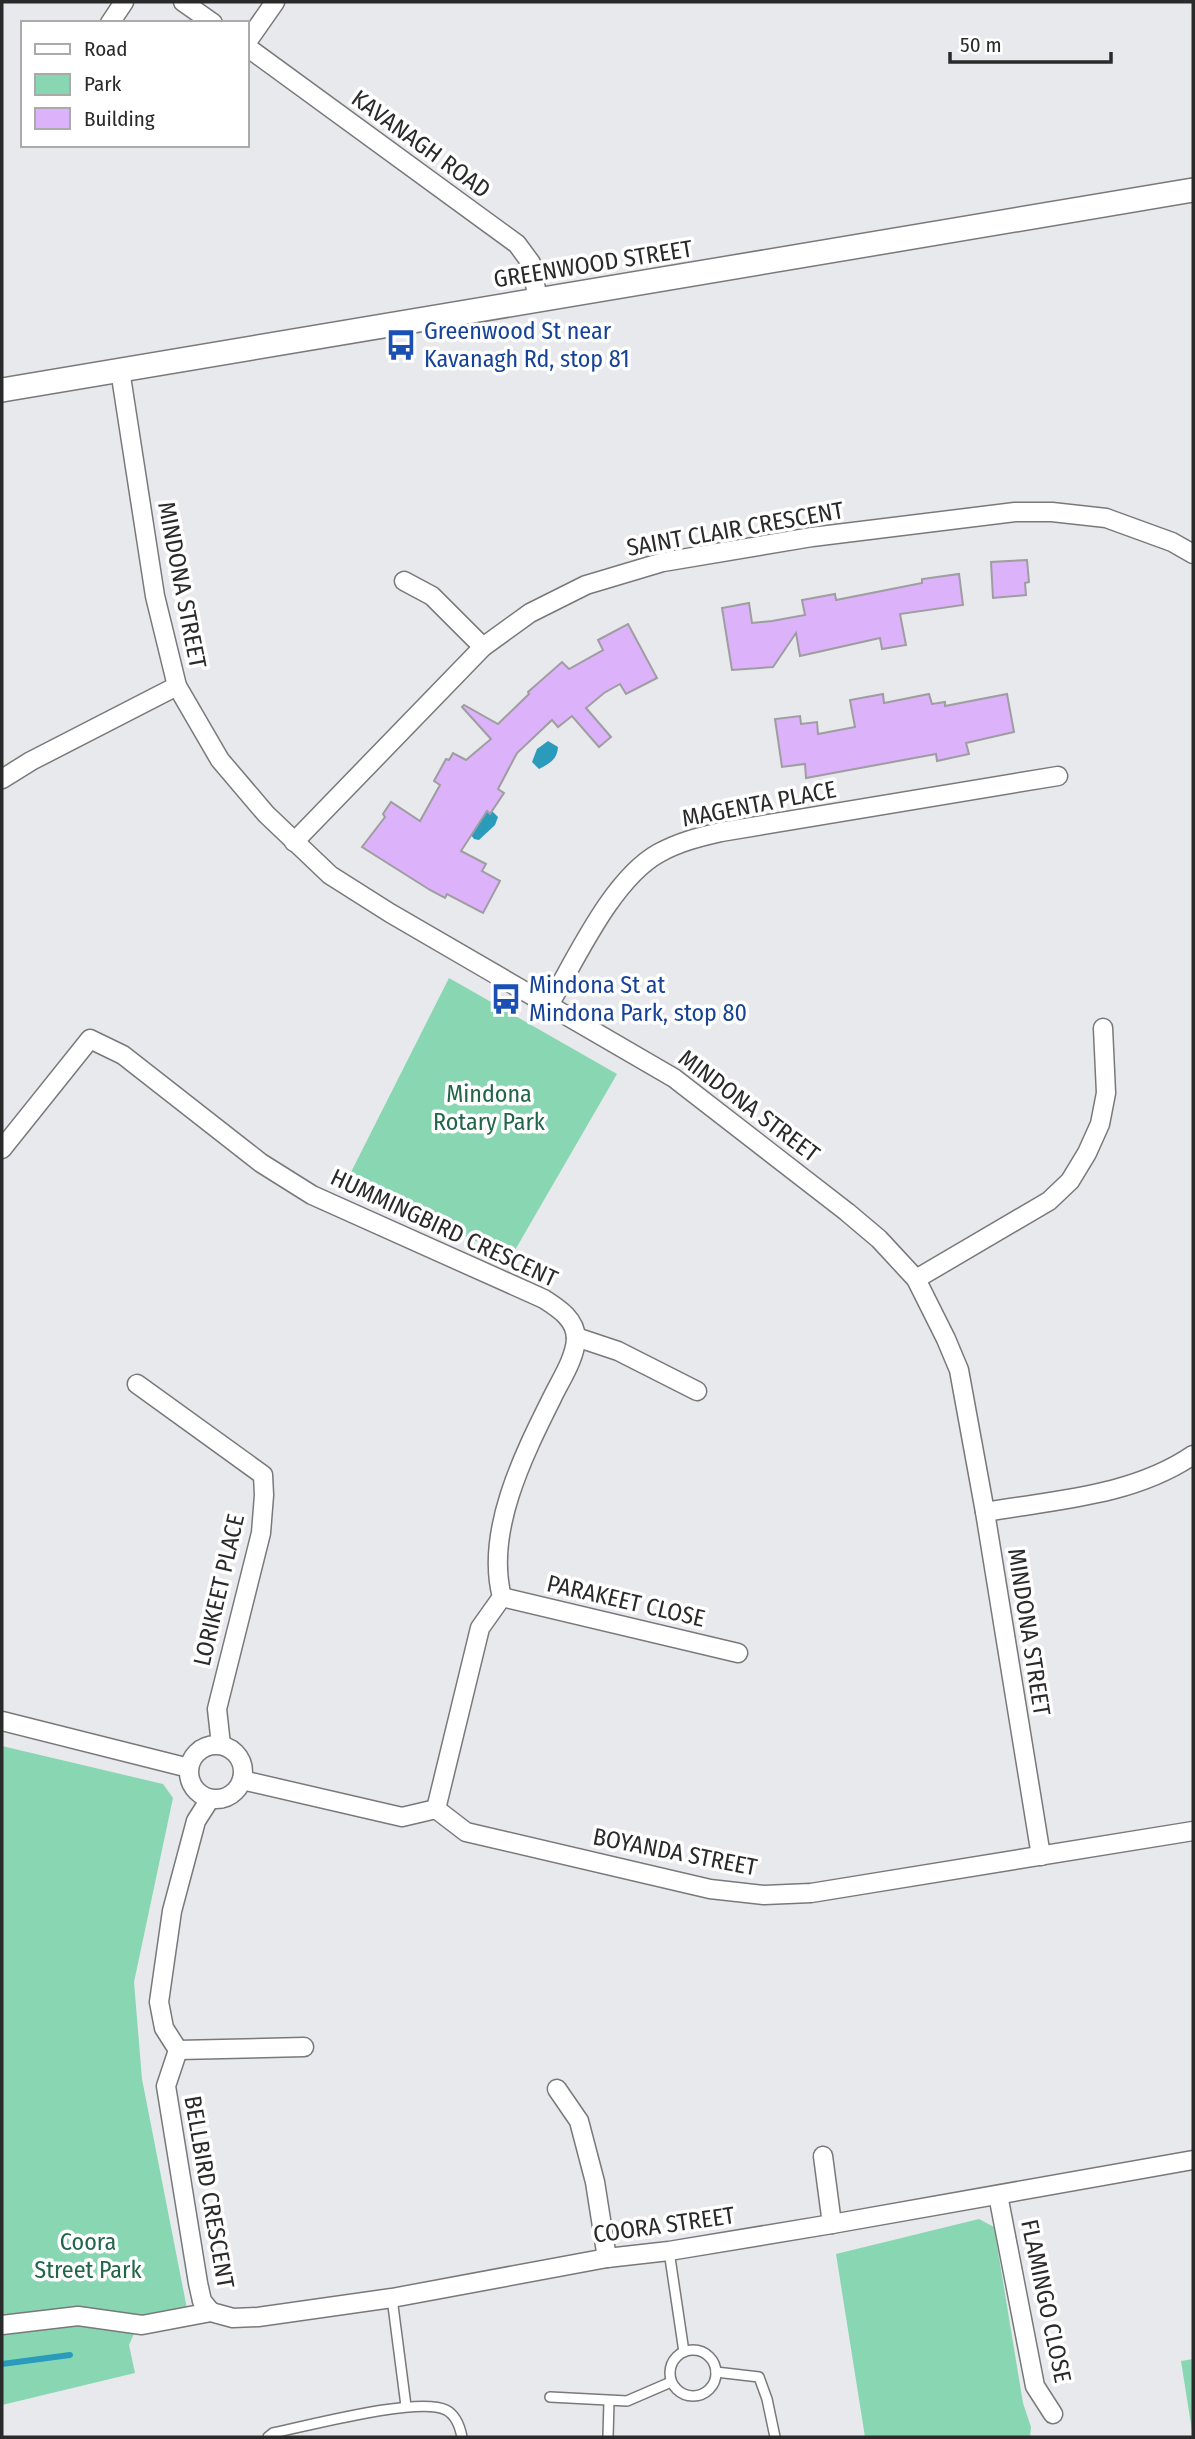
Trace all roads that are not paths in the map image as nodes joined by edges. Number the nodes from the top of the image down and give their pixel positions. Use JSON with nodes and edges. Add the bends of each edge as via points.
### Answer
{"nodes":[{"id":1,"x":124,"y":2,"type":"edge"},
{"id":2,"x":183,"y":2,"type":"edge"},
{"id":3,"x":275,"y":2,"type":"edge"},
{"id":4,"x":111,"y":21,"type":"edge"},
{"id":5,"x":210,"y":21,"type":"edge"},
{"id":6,"x":248,"y":42,"type":"edge"},
{"id":7,"x":248,"y":45,"type":"edge"},
{"id":8,"x":1193,"y":190,"type":"edge"},
{"id":9,"x":538,"y":300,"type":"junction"},
{"id":10,"x":120,"y":370,"type":"junction"},
{"id":11,"x":2,"y":390,"type":"edge"},
{"id":12,"x":1193,"y":554,"type":"edge"},
{"id":13,"x":404,"y":581,"type":"dead end"},
{"id":14,"x":483,"y":647,"type":"junction"},
{"id":15,"x":177,"y":686,"type":"junction"},
{"id":16,"x":1058,"y":776,"type":"dead end"},
{"id":17,"x":2,"y":779,"type":"edge"},
{"id":18,"x":294,"y":842,"type":"junction"},
{"id":19,"x":549,"y":1005,"type":"junction"},
{"id":20,"x":1103,"y":1028,"type":"dead end"},
{"id":21,"x":2,"y":1149,"type":"edge"},
{"id":22,"x":916,"y":1279,"type":"junction"},
{"id":23,"x":576,"y":1337,"type":"junction"},
{"id":24,"x":137,"y":1384,"type":"dead end"},
{"id":25,"x":697,"y":1391,"type":"dead end"},
{"id":26,"x":1193,"y":1455,"type":"edge"},
{"id":27,"x":985,"y":1512,"type":"junction"},
{"id":28,"x":502,"y":1597,"type":"junction"},
{"id":29,"x":738,"y":1653,"type":"dead end"},
{"id":30,"x":2,"y":1721,"type":"edge"},
{"id":31,"x":221,"y":1745,"type":"junction"},
{"id":32,"x":189,"y":1768,"type":"junction"},
{"id":33,"x":243,"y":1780,"type":"junction"},
{"id":34,"x":210,"y":1799,"type":"junction"},
{"id":35,"x":436,"y":1809,"type":"junction"},
{"id":36,"x":1193,"y":1831,"type":"edge"},
{"id":37,"x":1041,"y":1856,"type":"junction"},
{"id":38,"x":304,"y":2047,"type":"dead end"},
{"id":39,"x":178,"y":2050,"type":"junction"},
{"id":40,"x":557,"y":2090,"type":"dead end"},
{"id":41,"x":823,"y":2156,"type":"dead end"},
{"id":42,"x":1193,"y":2160,"type":"edge"},
{"id":43,"x":998,"y":2195,"type":"junction"},
{"id":44,"x":832,"y":2224,"type":"junction"},
{"id":45,"x":669,"y":2251,"type":"junction"},
{"id":46,"x":607,"y":2258,"type":"junction"},
{"id":47,"x":392,"y":2298,"type":"junction"},
{"id":48,"x":211,"y":2312,"type":"junction"},
{"id":49,"x":2,"y":2325,"type":"edge"},
{"id":50,"x":684,"y":2351,"type":"junction"},
{"id":51,"x":716,"y":2371,"type":"junction"},
{"id":52,"x":671,"y":2382,"type":"junction"},
{"id":53,"x":550,"y":2397,"type":"dead end"},
{"id":54,"x":609,"y":2401,"type":"junction"},
{"id":55,"x":406,"y":2406,"type":"junction"},
{"id":56,"x":1053,"y":2414,"type":"dead end"},
{"id":57,"x":268,"y":2437,"type":"edge"},
{"id":58,"x":462,"y":2437,"type":"edge"},
{"id":59,"x":608,"y":2437,"type":"edge"},
{"id":60,"x":775,"y":2437,"type":"edge"}],
"edges":[{"from":1,"to":4,"type":"street"},
{"from":2,"to":5,"type":"street"},
{"from":3,"to":6,"type":"street"},
{"from":7,"to":9,"type":"street","name":"KAVANAGH ROAD","via":[[517,244],[531,262]]},
{"from":8,"to":9,"type":"street","name":"GREENWOOD STREET"},
{"from":9,"to":10,"type":"street","name":"GREENWOOD STREET"},
{"from":10,"to":11,"type":"street","name":"GREENWOOD STREET"},
{"from":10,"to":15,"type":"street","name":"MINDONA STREET","via":[[155,596]]},
{"from":12,"to":14,"type":"street","name":"SAINT CLAIR CRESCENT","via":[[1106,518],[1052,512],[1015,512],[812,537],[663,562],[586,585],[530,613]]},
{"from":13,"to":14,"type":"street","via":[[432,596]]},
{"from":14,"to":18,"type":"street","name":"SAINT CLAIR CRESCENT"},
{"from":15,"to":17,"type":"street"},
{"from":15,"to":18,"type":"street","name":"MINDONA STREET","via":[[220,760]]},
{"from":16,"to":19,"type":"street","name":"MAGENTA PLACE","via":[[687,840],[632,873],[599,918]]},
{"from":18,"to":19,"type":"street","name":"MINDONA STREET","via":[[330,875]]},
{"from":19,"to":22,"type":"street","name":"MINDONA STREET","via":[[674,1078],[847,1212]]},
{"from":20,"to":22,"type":"street","via":[[1106,1093],[1100,1124],[1070,1181],[1049,1201]]},
{"from":21,"to":23,"type":"street","name":"HUMMINGBIRD CRESCENT","via":[[90,1039],[123,1055],[261,1163],[312,1195],[544,1299],[566,1313]]},
{"from":22,"to":27,"type":"street","name":"MINDONA STREET","via":[[958,1370]]},
{"from":23,"to":25,"type":"street","via":[[618,1351]]},
{"from":23,"to":28,"type":"street","via":[[510,1496],[497,1558]]},
{"from":24,"to":31,"type":"street","name":"LORIKEET PLACE","via":[[263,1475],[261,1533],[216,1709]]},
{"from":26,"to":27,"type":"street","via":[[1150,1479]]},
{"from":27,"to":37,"type":"street","name":"MINDONA STREET"},
{"from":28,"to":29,"type":"street","name":"PARAKEET CLOSE"},
{"from":28,"to":35,"type":"street","via":[[481,1628]]},
{"from":30,"to":32,"type":"street"},
{"from":31,"to":32,"type":"street","via":[[197,1752]]},
{"from":31,"to":33,"type":"street","via":[[237,1754]]},
{"from":32,"to":34,"type":"street","via":[[191,1784]]},
{"from":33,"to":34,"type":"street","via":[[233,1794]]},
{"from":33,"to":35,"type":"street","via":[[402,1817]]},
{"from":34,"to":39,"type":"street","via":[[196,1821],[172,1911],[159,2002],[164,2028]]},
{"from":35,"to":37,"type":"street","name":"BOYANDA STREET","via":[[466,1832],[710,1889],[764,1895],[810,1893]]},
{"from":36,"to":37,"type":"street","name":"BOYANDA STREET"},
{"from":38,"to":39,"type":"street"},
{"from":39,"to":48,"type":"street","name":"BELLBIRD CRESCENT","via":[[166,2086],[198,2283],[202,2301]]},
{"from":40,"to":46,"type":"street","via":[[579,2121]]},
{"from":41,"to":44,"type":"street"},
{"from":42,"to":43,"type":"street","name":"COORA STREET"},
{"from":43,"to":44,"type":"street","name":"COORA STREET"},
{"from":43,"to":56,"type":"street","name":"FLAMINGO CLOSE","via":[[1035,2386]]},
{"from":44,"to":45,"type":"street","name":"COORA STREET"},
{"from":45,"to":46,"type":"street","name":"COORA STREET"},
{"from":45,"to":50,"type":"lane"},
{"from":46,"to":47,"type":"street","name":"COORA STREET"},
{"from":47,"to":48,"type":"street","name":"COORA STREET","via":[[258,2317],[233,2318]]},
{"from":47,"to":55,"type":"lane"},
{"from":48,"to":49,"type":"street","name":"COORA STREET","via":[[142,2325],[78,2316]]},
{"from":50,"to":51,"type":"lane","via":[[700,2351],[710,2357]]},
{"from":50,"to":52,"type":"lane","via":[[672,2362]]},
{"from":51,"to":52,"type":"lane","via":[[710,2389],[696,2397],[683,2395]]},
{"from":51,"to":60,"type":"lane","via":[[759,2377]]},
{"from":52,"to":54,"type":"lane","via":[[627,2401]]},
{"from":53,"to":54,"type":"lane"},
{"from":54,"to":59,"type":"lane"},
{"from":55,"to":57,"type":"lane"},
{"from":55,"to":58,"type":"lane","via":[[432,2405],[448,2411],[457,2420]]}]}
